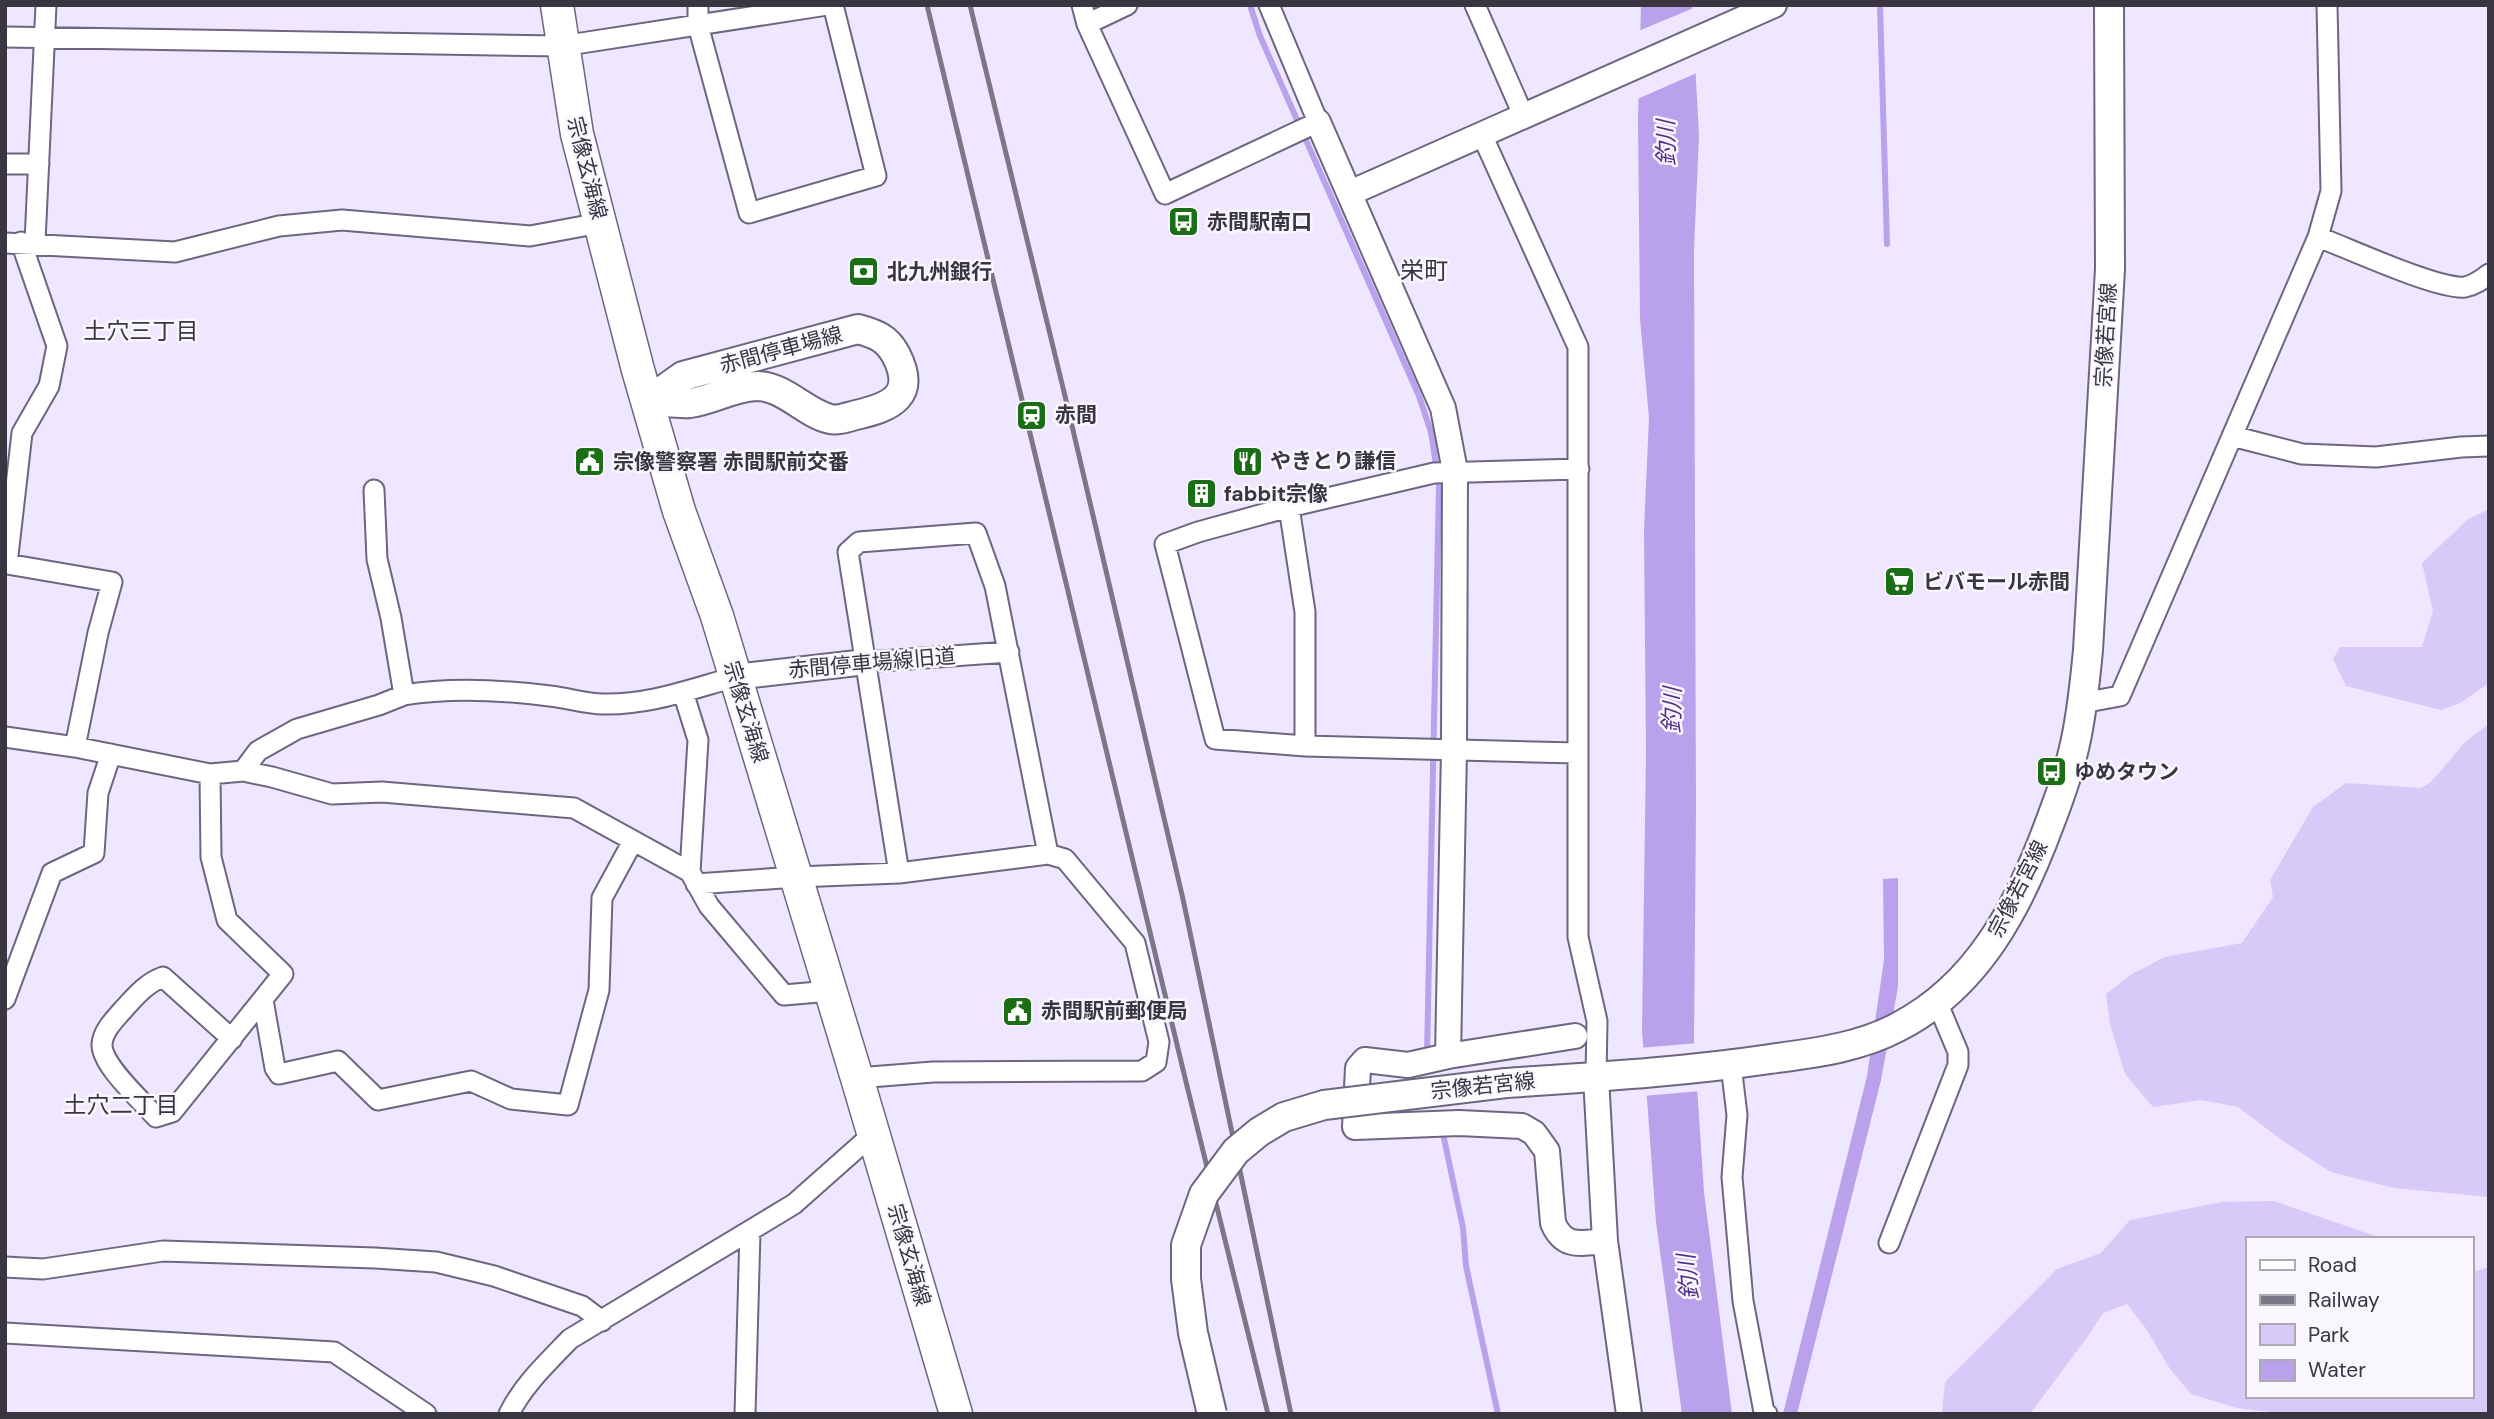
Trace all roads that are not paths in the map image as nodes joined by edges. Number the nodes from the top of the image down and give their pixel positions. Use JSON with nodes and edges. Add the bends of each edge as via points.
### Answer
{"nodes":[{"id":1,"x":46,"y":5,"type":"edge"},
{"id":2,"x":557,"y":5,"type":"edge"},
{"id":3,"x":698,"y":5,"type":"edge"},
{"id":4,"x":827,"y":5,"type":"edge"},
{"id":5,"x":833,"y":5,"type":"edge"},
{"id":6,"x":1128,"y":5,"type":"edge"},
{"id":7,"x":1269,"y":5,"type":"edge"},
{"id":8,"x":1774,"y":5,"type":"edge"},
{"id":9,"x":2109,"y":5,"type":"edge"},
{"id":10,"x":2327,"y":5,"type":"edge"},
{"id":11,"x":1476,"y":6,"type":"edge"},
{"id":12,"x":1084,"y":15,"type":"edge"},
{"id":13,"x":698,"y":25,"type":"junction"},
{"id":14,"x":5,"y":37,"type":"edge"},
{"id":15,"x":46,"y":38,"type":"junction"},
{"id":16,"x":562,"y":46,"type":"junction"},
{"id":17,"x":1524,"y":117,"type":"junction"},
{"id":18,"x":1318,"y":122,"type":"junction"},
{"id":19,"x":1482,"y":135,"type":"junction"},
{"id":20,"x":5,"y":164,"type":"edge"},
{"id":21,"x":39,"y":164,"type":"junction"},
{"id":22,"x":1350,"y":193,"type":"junction"},
{"id":23,"x":600,"y":223,"type":"junction"},
{"id":24,"x":2318,"y":237,"type":"junction"},
{"id":25,"x":21,"y":242,"type":"edge"},
{"id":26,"x":2489,"y":274,"type":"edge"},
{"id":27,"x":648,"y":401,"type":"junction"},
{"id":28,"x":2232,"y":436,"type":"junction"},
{"id":29,"x":2489,"y":446,"type":"edge"},
{"id":30,"x":1579,"y":469,"type":"junction"},
{"id":31,"x":1455,"y":471,"type":"junction"},
{"id":32,"x":374,"y":490,"type":"dead end"},
{"id":33,"x":1289,"y":508,"type":"junction"},
{"id":34,"x":1009,"y":652,"type":"junction"},
{"id":35,"x":866,"y":662,"type":"junction"},
{"id":36,"x":735,"y":677,"type":"junction"},
{"id":37,"x":682,"y":692,"type":"junction"},
{"id":38,"x":404,"y":695,"type":"junction"},
{"id":39,"x":2082,"y":703,"type":"junction"},
{"id":40,"x":5,"y":737,"type":"edge"},
{"id":41,"x":1305,"y":746,"type":"junction"},
{"id":42,"x":75,"y":747,"type":"junction"},
{"id":43,"x":1454,"y":749,"type":"junction"},
{"id":44,"x":1577,"y":753,"type":"junction"},
{"id":45,"x":111,"y":754,"type":"junction"},
{"id":46,"x":243,"y":771,"type":"junction"},
{"id":47,"x":210,"y":774,"type":"junction"},
{"id":48,"x":634,"y":841,"type":"junction"},
{"id":49,"x":1048,"y":855,"type":"junction"},
{"id":50,"x":899,"y":873,"type":"junction"},
{"id":51,"x":796,"y":877,"type":"junction"},
{"id":52,"x":693,"y":878,"type":"junction"},
{"id":53,"x":830,"y":990,"type":"junction"},
{"id":54,"x":5,"y":999,"type":"edge"},
{"id":55,"x":263,"y":1000,"type":"junction"},
{"id":56,"x":1937,"y":1002,"type":"junction"},
{"id":57,"x":1575,"y":1036,"type":"dead end"},
{"id":58,"x":232,"y":1039,"type":"junction"},
{"id":59,"x":1448,"y":1056,"type":"junction"},
{"id":60,"x":1728,"y":1065,"type":"junction"},
{"id":61,"x":1606,"y":1076,"type":"junction"},
{"id":62,"x":858,"y":1078,"type":"junction"},
{"id":63,"x":873,"y":1133,"type":"junction"},
{"id":64,"x":750,"y":1232,"type":"junction"},
{"id":65,"x":1605,"y":1241,"type":"junction"},
{"id":66,"x":1889,"y":1243,"type":"dead end"},
{"id":67,"x":5,"y":1267,"type":"edge"},
{"id":68,"x":602,"y":1321,"type":"junction"},
{"id":69,"x":5,"y":1333,"type":"edge"},
{"id":70,"x":426,"y":1414,"type":"edge"},
{"id":71,"x":509,"y":1414,"type":"edge"},
{"id":72,"x":745,"y":1414,"type":"edge"},
{"id":73,"x":956,"y":1414,"type":"edge"},
{"id":74,"x":1212,"y":1414,"type":"edge"},
{"id":75,"x":1629,"y":1414,"type":"edge"},
{"id":76,"x":1767,"y":1414,"type":"edge"}],
"edges":[{"from":1,"to":15,"type":"street"},
{"from":2,"to":16,"type":"main road","name":"宗像玄海線"},
{"from":3,"to":13,"type":"street"},
{"from":4,"to":13,"type":"street"},
{"from":5,"to":13,"type":"street","via":[[876,176],[749,213]]},
{"from":6,"to":12,"type":"street"},
{"from":7,"to":18,"type":"street"},
{"from":8,"to":17,"type":"street"},
{"from":9,"to":39,"type":"main road","name":"宗像若宮線","via":[[2110,268]]},
{"from":10,"to":24,"type":"street","via":[[2331,191]]},
{"from":11,"to":17,"type":"street"},
{"from":12,"to":18,"type":"street","via":[[1166,194]]},
{"from":13,"to":16,"type":"street"},
{"from":14,"to":15,"type":"street"},
{"from":15,"to":16,"type":"street"},
{"from":15,"to":21,"type":"street"},
{"from":16,"to":23,"type":"main road","name":"宗像玄海線","via":[[577,134]]},
{"from":17,"to":19,"type":"street"},
{"from":18,"to":22,"type":"street"},
{"from":19,"to":22,"type":"street"},
{"from":19,"to":30,"type":"street","via":[[1578,347]]},
{"from":20,"to":21,"type":"street"},
{"from":21,"to":25,"type":"street"},
{"from":22,"to":31,"type":"street","via":[[1443,408]]},
{"from":23,"to":25,"type":"street","via":[[530,236],[342,220],[279,226],[175,252]]},
{"from":23,"to":27,"type":"main road","name":"宗像玄海線"},
{"from":24,"to":26,"type":"street","via":[[2435,282],[2463,287]]},
{"from":24,"to":28,"type":"street"},
{"from":25,"to":42,"type":"street","via":[[57,346],[49,386],[22,433],[7,564],[112,582]]},
{"from":27,"to":27,"type":"main road","name":"赤間停車場線","via":[[683,376],[858,329],[878,334],[890,344],[902,370],[901,393],[892,404],[834,420],[760,386],[690,403]]},
{"from":27,"to":36,"type":"main road","name":"宗像玄海線","via":[[679,511]]},
{"from":28,"to":29,"type":"street","via":[[2302,454],[2376,457]]},
{"from":28,"to":39,"type":"street","via":[[2120,696]]},
{"from":30,"to":31,"type":"street"},
{"from":30,"to":44,"type":"street"},
{"from":31,"to":33,"type":"street"},
{"from":31,"to":43,"type":"street"},
{"from":32,"to":38,"type":"street","via":[[377,559]]},
{"from":33,"to":41,"type":"street","via":[[1305,612]]},
{"from":33,"to":41,"type":"street","via":[[1165,544],[1215,739]]},
{"from":34,"to":35,"type":"street","name":"赤間停車場線旧道"},
{"from":34,"to":35,"type":"street","via":[[995,586],[976,533],[859,542],[848,552]]},
{"from":34,"to":49,"type":"street"},
{"from":35,"to":36,"type":"street","name":"赤間停車場線旧道"},
{"from":35,"to":50,"type":"street"},
{"from":36,"to":37,"type":"street"},
{"from":36,"to":51,"type":"main road","name":"宗像玄海線"},
{"from":37,"to":38,"type":"street","via":[[645,703],[600,704],[484,691],[433,690]]},
{"from":37,"to":52,"type":"street","via":[[698,740]]},
{"from":38,"to":46,"type":"street","via":[[297,729],[258,751]]},
{"from":39,"to":56,"type":"main road","name":"宗像若宮線","via":[[2071,760],[2030,874],[2006,922],[1975,966]]},
{"from":40,"to":42,"type":"street"},
{"from":41,"to":43,"type":"street"},
{"from":42,"to":45,"type":"street"},
{"from":43,"to":44,"type":"street"},
{"from":43,"to":59,"type":"street"},
{"from":44,"to":61,"type":"street","via":[[1578,937]]},
{"from":45,"to":47,"type":"street"},
{"from":45,"to":54,"type":"street","via":[[98,793],[94,853],[51,873]]},
{"from":46,"to":47,"type":"street"},
{"from":46,"to":48,"type":"street","via":[[332,794],[382,792],[574,808]]},
{"from":47,"to":55,"type":"street","via":[[211,857],[226,920],[283,974]]},
{"from":48,"to":52,"type":"street"},
{"from":48,"to":55,"type":"street","via":[[602,898],[599,990],[568,1105],[511,1099],[471,1081],[377,1100],[338,1061],[279,1074]]},
{"from":49,"to":50,"type":"street"},
{"from":49,"to":62,"type":"street","via":[[1065,859],[1135,943],[1159,1042],[1156,1062],[1142,1071],[933,1072]]},
{"from":50,"to":51,"type":"street"},
{"from":51,"to":52,"type":"street"},
{"from":51,"to":53,"type":"main road","name":"宗像玄海線"},
{"from":52,"to":53,"type":"street","via":[[709,906],[785,995]]},
{"from":53,"to":62,"type":"main road","name":"宗像玄海線"},
{"from":55,"to":58,"type":"street"},
{"from":56,"to":60,"type":"main road","name":"宗像若宮線","via":[[1885,1033],[1829,1050]]},
{"from":56,"to":66,"type":"street","via":[[1958,1052],[1958,1065]]},
{"from":57,"to":59,"type":"street"},
{"from":58,"to":58,"type":"street","via":[[172,1112],[156,1117],[105,1061],[102,1044],[109,1026],[130,1002],[163,977]]},
{"from":59,"to":65,"type":"street","via":[[1408,1065],[1364,1060],[1358,1068],[1355,1127],[1522,1126],[1534,1133],[1547,1151],[1556,1231],[1574,1243]]},
{"from":60,"to":61,"type":"main road","name":"宗像若宮線"},
{"from":60,"to":76,"type":"street","via":[[1737,1115],[1732,1177],[1743,1301]]},
{"from":61,"to":65,"type":"street"},
{"from":61,"to":74,"type":"main road","name":"宗像若宮線","bridge":true,"via":[[1324,1105],[1284,1117],[1236,1151],[1204,1194],[1186,1245],[1193,1333]]},
{"from":62,"to":63,"type":"main road","name":"宗像玄海線"},
{"from":63,"to":64,"type":"street","via":[[794,1204]]},
{"from":63,"to":73,"type":"main road","name":"宗像玄海線"},
{"from":64,"to":68,"type":"street"},
{"from":64,"to":72,"type":"street"},
{"from":65,"to":75,"type":"street"},
{"from":67,"to":68,"type":"street","via":[[43,1269],[163,1251],[436,1262],[582,1306]]},
{"from":68,"to":71,"type":"street","via":[[570,1339],[540,1369]]},
{"from":69,"to":70,"type":"street","via":[[334,1352]]}]}
